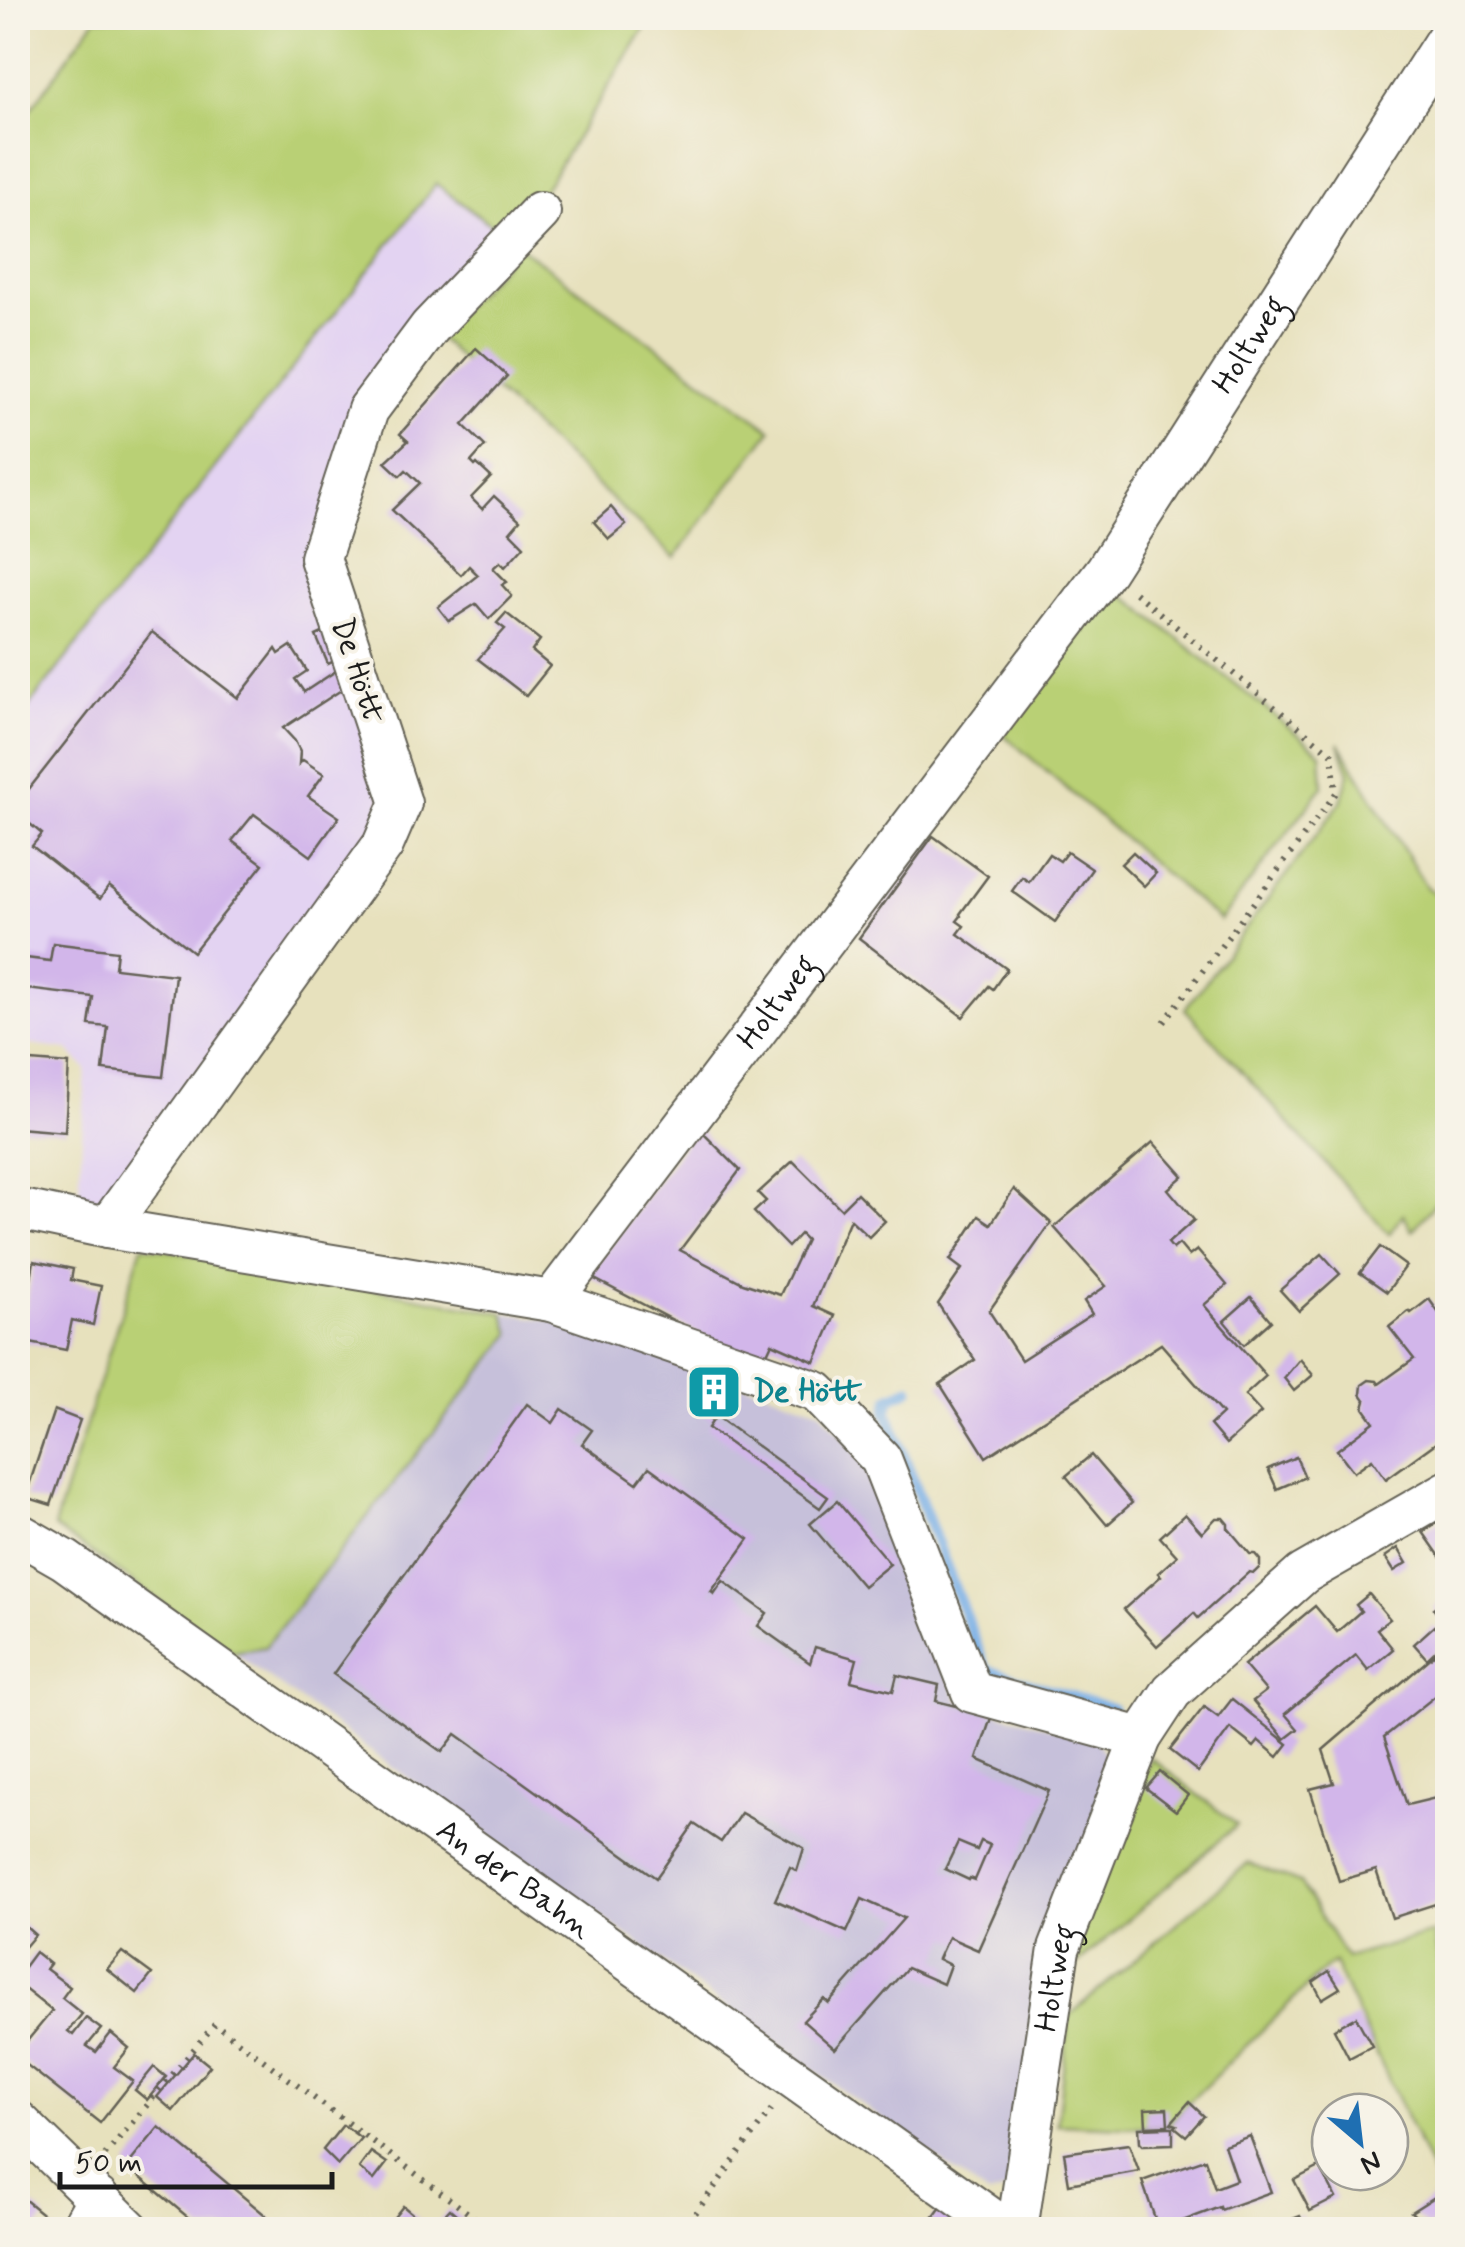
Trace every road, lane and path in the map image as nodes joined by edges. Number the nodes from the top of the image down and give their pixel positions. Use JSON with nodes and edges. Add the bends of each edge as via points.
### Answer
{"nodes":[{"id":1,"x":1448,"y":36,"type":"edge"},
{"id":2,"x":540,"y":212,"type":"dead end"},
{"id":3,"x":1106,"y":570,"type":"junction"},
{"id":4,"x":1162,"y":1025,"type":"dead end"},
{"id":5,"x":18,"y":1209,"type":"edge"},
{"id":6,"x":107,"y":1228,"type":"junction"},
{"id":7,"x":550,"y":1301,"type":"junction"},
{"id":8,"x":1448,"y":1491,"type":"edge"},
{"id":9,"x":18,"y":1533,"type":"edge"},
{"id":10,"x":1140,"y":1738,"type":"junction"},
{"id":11,"x":794,"y":2078,"type":"junction"},
{"id":12,"x":18,"y":2121,"type":"edge"},
{"id":13,"x":86,"y":2204,"type":"edge"},
{"id":14,"x":130,"y":2230,"type":"edge"},
{"id":15,"x":491,"y":2230,"type":"edge"},
{"id":16,"x":683,"y":2230,"type":"edge"},
{"id":17,"x":1007,"y":2230,"type":"edge"},
{"id":18,"x":1017,"y":2230,"type":"edge"}],
"edges":[{"from":1,"to":3,"type":"street","name":"Holtweg"},
{"from":2,"to":6,"type":"street","name":"De Hött","via":[[430,327],[368,410],[320,558],[401,802],[389,831]]},
{"from":3,"to":4,"type":"path","via":[[1332,754],[1336,793]]},
{"from":3,"to":7,"type":"street","name":"Holtweg"},
{"from":5,"to":6,"type":"street"},
{"from":6,"to":7,"type":"street"},
{"from":7,"to":10,"type":"street","via":[[816,1392],[881,1459],[972,1692]]},
{"from":8,"to":10,"type":"street","name":"Holtweg","via":[[1303,1574],[1172,1691]]},
{"from":9,"to":11,"type":"street","name":"An der Bahn"},
{"from":10,"to":18,"type":"street","name":"Holtweg","via":[[1059,1949]]},
{"from":11,"to":16,"type":"path"},
{"from":11,"to":17,"type":"street","name":"An der Bahn"},
{"from":12,"to":13,"type":"street"},
{"from":13,"to":14,"type":"street"},
{"from":13,"to":15,"type":"path","via":[[214,2024]]}]}
